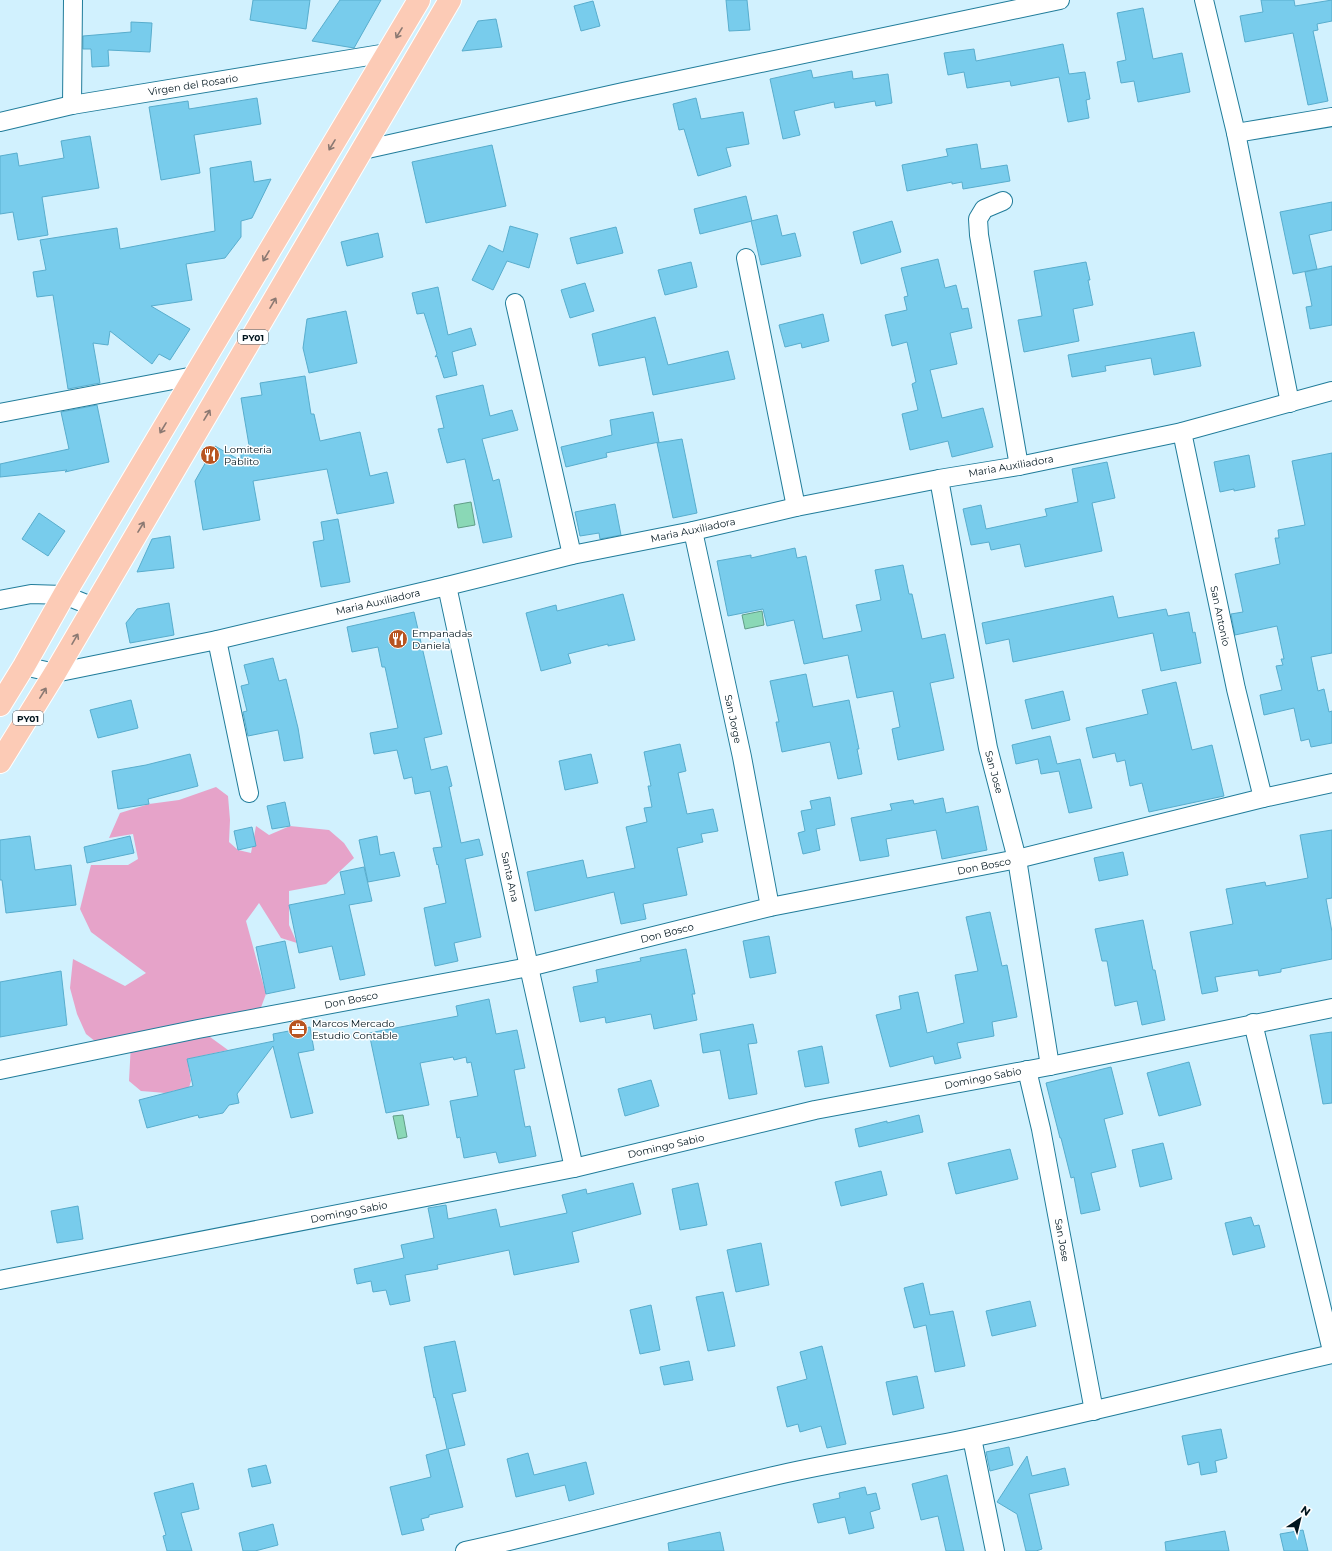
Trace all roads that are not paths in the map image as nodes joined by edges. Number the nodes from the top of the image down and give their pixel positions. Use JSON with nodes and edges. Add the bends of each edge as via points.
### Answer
{"nodes":[{"id":1,"x":73,"y":0,"type":"edge"},
{"id":2,"x":420,"y":0,"type":"edge"},
{"id":3,"x":450,"y":0,"type":"edge"},
{"id":4,"x":1060,"y":0,"type":"edge"},
{"id":5,"x":1204,"y":0,"type":"edge"},
{"id":6,"x":387,"y":53,"type":"junction"},
{"id":7,"x":72,"y":105,"type":"junction"},
{"id":8,"x":1332,"y":117,"type":"edge"},
{"id":9,"x":0,"y":122,"type":"edge"},
{"id":10,"x":1236,"y":133,"type":"junction"},
{"id":11,"x":363,"y":150,"type":"junction"},
{"id":12,"x":1003,"y":201,"type":"dead end"},
{"id":13,"x":746,"y":258,"type":"dead end"},
{"id":14,"x":515,"y":303,"type":"dead end"},
{"id":15,"x":194,"y":376,"type":"junction"},
{"id":16,"x":1332,"y":391,"type":"edge"},
{"id":17,"x":1290,"y":403,"type":"junction"},
{"id":18,"x":0,"y":413,"type":"edge"},
{"id":19,"x":1182,"y":432,"type":"junction"},
{"id":20,"x":1019,"y":466,"type":"junction"},
{"id":21,"x":939,"y":478,"type":"junction"},
{"id":22,"x":796,"y":507,"type":"junction"},
{"id":23,"x":693,"y":531,"type":"junction"},
{"id":24,"x":572,"y":555,"type":"junction"},
{"id":25,"x":447,"y":586,"type":"junction"},
{"id":26,"x":64,"y":595,"type":"junction"},
{"id":27,"x":0,"y":600,"type":"edge"},
{"id":28,"x":94,"y":607,"type":"junction"},
{"id":29,"x":217,"y":640,"type":"junction"},
{"id":30,"x":24,"y":666,"type":"junction"},
{"id":31,"x":55,"y":673,"type":"junction"},
{"id":32,"x":0,"y":705,"type":"edge"},
{"id":33,"x":0,"y":762,"type":"edge"},
{"id":34,"x":1332,"y":783,"type":"edge"},
{"id":35,"x":249,"y":793,"type":"dead end"},
{"id":36,"x":1263,"y":798,"type":"junction"},
{"id":37,"x":1017,"y":859,"type":"junction"},
{"id":38,"x":770,"y":907,"type":"junction"},
{"id":39,"x":529,"y":967,"type":"junction"},
{"id":40,"x":1332,"y":1008,"type":"edge"},
{"id":41,"x":1253,"y":1023,"type":"junction"},
{"id":42,"x":1050,"y":1066,"type":"junction"},
{"id":43,"x":0,"y":1070,"type":"edge"},
{"id":44,"x":1027,"y":1070,"type":"junction"},
{"id":45,"x":574,"y":1168,"type":"junction"},
{"id":46,"x":0,"y":1280,"type":"edge"},
{"id":47,"x":1332,"y":1351,"type":"edge"},
{"id":48,"x":1332,"y":1354,"type":"edge"},
{"id":49,"x":1094,"y":1411,"type":"junction"},
{"id":50,"x":972,"y":1438,"type":"junction"},
{"id":51,"x":521,"y":1545,"type":"edge"},
{"id":52,"x":465,"y":1551,"type":"edge"},
{"id":53,"x":995,"y":1551,"type":"edge"}],
"edges":[{"from":1,"to":7,"type":"street"},
{"from":2,"to":6,"type":"highway","number":"PY01","one_way":true},
{"from":3,"to":11,"type":"highway","number":"PY01"},
{"from":4,"to":11,"type":"street","via":[[623,92]]},
{"from":5,"to":10,"type":"street"},
{"from":6,"to":7,"type":"street","name":"Virgen del Rosario"},
{"from":6,"to":15,"type":"highway","number":"PY01","one_way":true},
{"from":7,"to":9,"type":"street","name":"Virgen del Rosario"},
{"from":8,"to":10,"type":"street"},
{"from":10,"to":17,"type":"street"},
{"from":28,"to":11,"type":"highway","number":"PY01","one_way":true},
{"from":12,"to":20,"type":"street","via":[[984,209],[978,220]]},
{"from":13,"to":22,"type":"street"},
{"from":14,"to":24,"type":"street"},
{"from":15,"to":18,"type":"street"},
{"from":15,"to":26,"type":"highway","number":"PY01","one_way":true},
{"from":16,"to":17,"type":"street","name":"Maria Auxiliadora"},
{"from":17,"to":19,"type":"street","name":"Maria Auxiliadora"},
{"from":19,"to":20,"type":"street","name":"Maria Auxiliadora"},
{"from":19,"to":36,"type":"street","name":"San Antonio","via":[[1236,689]]},
{"from":20,"to":21,"type":"street","name":"Maria Auxiliadora"},
{"from":21,"to":22,"type":"street","name":"Maria Auxiliadora"},
{"from":21,"to":37,"type":"street","name":"San Jose","via":[[988,748]]},
{"from":22,"to":23,"type":"street","name":"Maria Auxiliadora"},
{"from":23,"to":24,"type":"street","name":"Maria Auxiliadora"},
{"from":23,"to":38,"type":"street","name":"San Jorge","via":[[742,757]]},
{"from":24,"to":25,"type":"street","name":"Maria Auxiliadora"},
{"from":25,"to":29,"type":"street","name":"Maria Auxiliadora"},
{"from":25,"to":39,"type":"street","name":"Santa Ana"},
{"from":26,"to":27,"type":"street","via":[[31,594]]},
{"from":26,"to":28,"type":"street"},
{"from":26,"to":30,"type":"highway","number":"PY01"},
{"from":31,"to":28,"type":"highway","number":"PY01","one_way":true},
{"from":29,"to":31,"type":"street","name":"Maria Auxiliadora"},
{"from":29,"to":35,"type":"street"},
{"from":30,"to":31,"type":"street"},
{"from":30,"to":32,"type":"highway","number":"PY01"},
{"from":33,"to":31,"type":"highway","number":"PY01","one_way":true},
{"from":34,"to":36,"type":"street","name":"Don Bosco"},
{"from":36,"to":37,"type":"street","name":"Don Bosco"},
{"from":37,"to":38,"type":"street","name":"Don Bosco"},
{"from":37,"to":42,"type":"street","name":"San Jose"},
{"from":38,"to":39,"type":"street","name":"Don Bosco"},
{"from":39,"to":43,"type":"street","name":"Don Bosco","via":[[192,1030]]},
{"from":39,"to":45,"type":"street","name":"Santa Ana"},
{"from":40,"to":41,"type":"street","name":"Domingo Sabio"},
{"from":41,"to":42,"type":"street","name":"Domingo Sabio"},
{"from":41,"to":47,"type":"street"},
{"from":42,"to":44,"type":"street","name":"Domingo Sabio"},
{"from":44,"to":45,"type":"street","name":"Domingo Sabio","via":[[815,1110]]},
{"from":44,"to":49,"type":"street","name":"San Jose","via":[[1042,1129]]},
{"from":45,"to":46,"type":"street","name":"Domingo Sabio"},
{"from":48,"to":49,"type":"street"},
{"from":49,"to":50,"type":"street"},
{"from":50,"to":51,"type":"street","via":[[779,1475]]},
{"from":50,"to":53,"type":"street"},
{"from":51,"to":52,"type":"street"}]}
